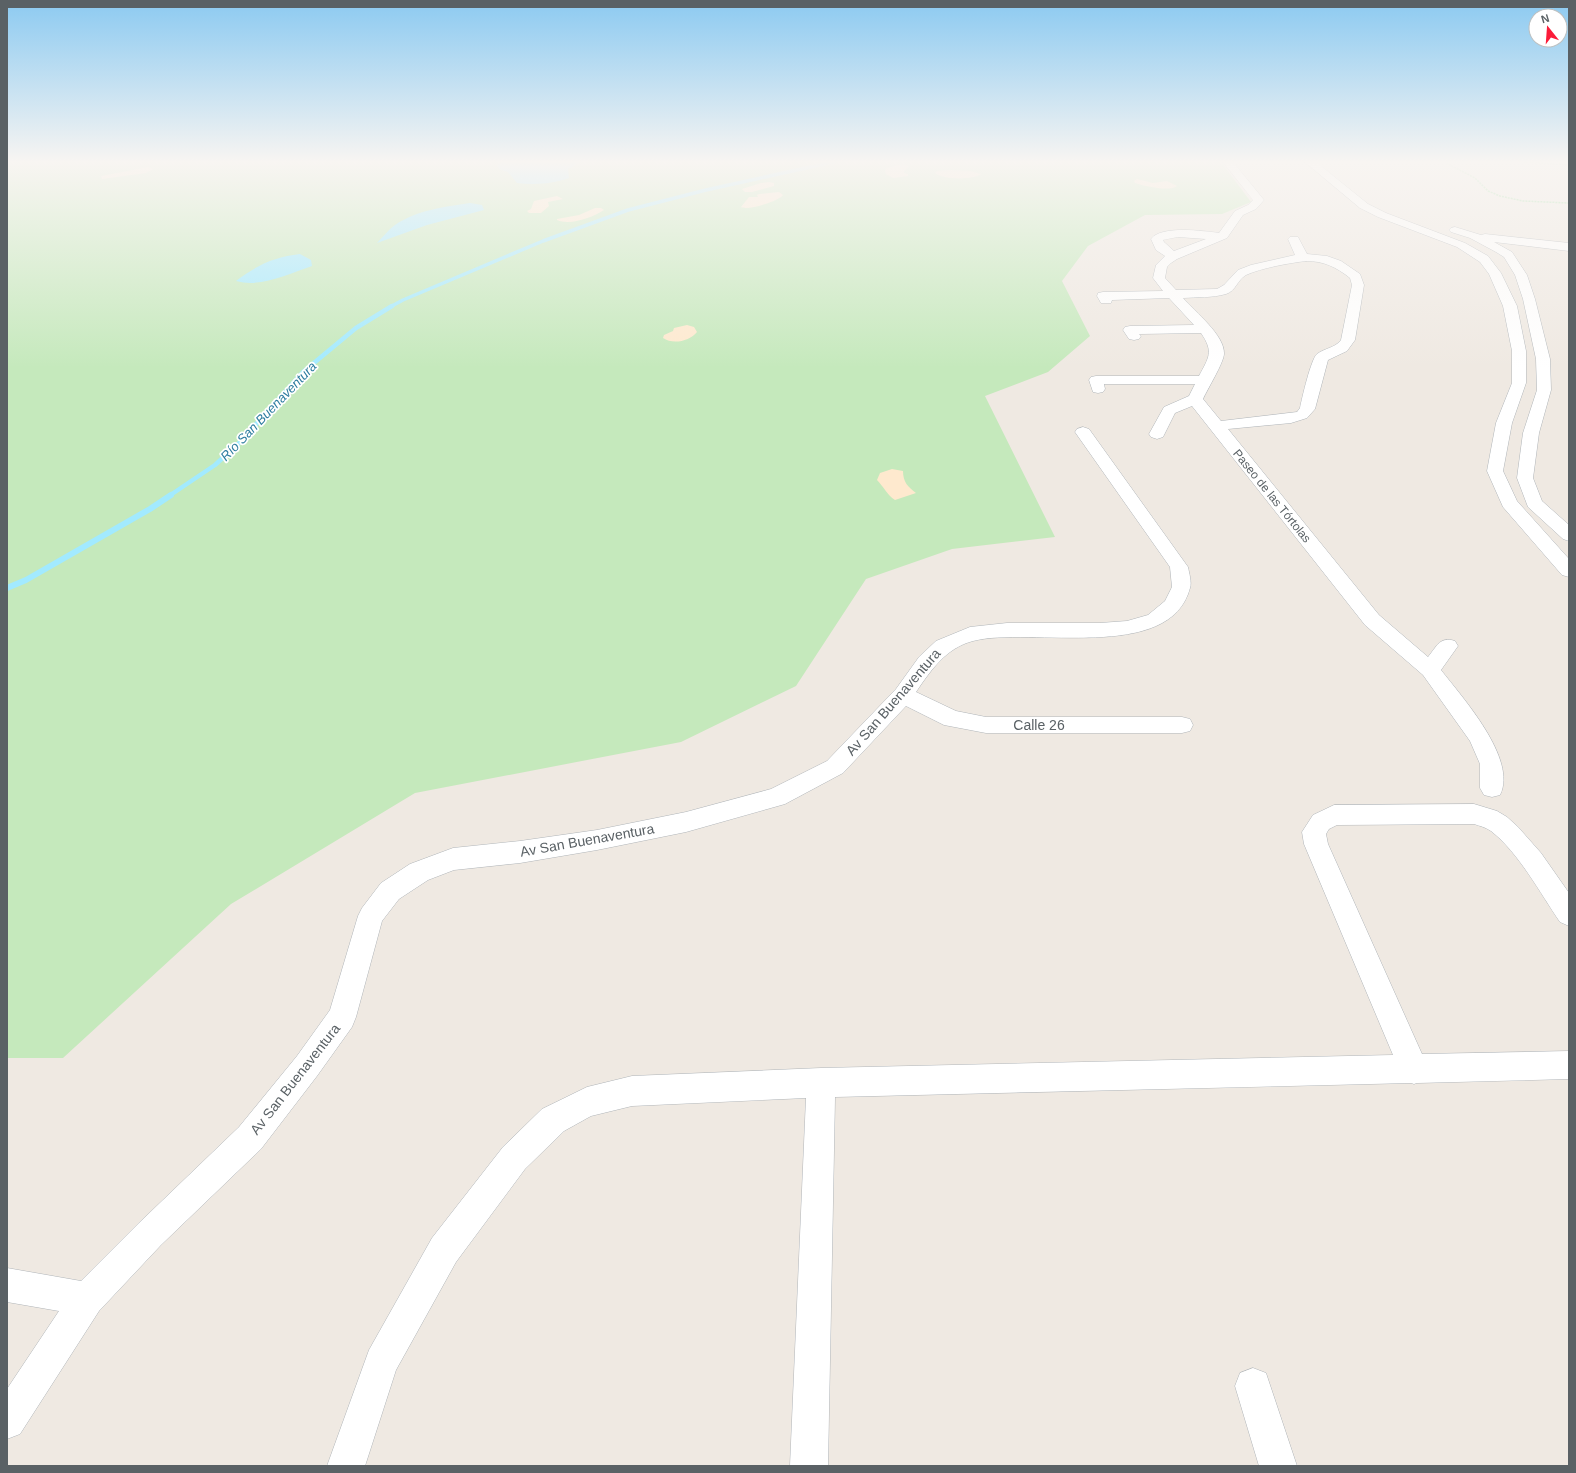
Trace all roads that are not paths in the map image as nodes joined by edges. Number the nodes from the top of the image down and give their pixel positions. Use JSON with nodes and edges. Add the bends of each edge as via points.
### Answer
{"nodes":[{"id":1,"x":1227,"y":231,"type":"edge"},
{"id":2,"x":1426,"y":231,"type":"edge"},
{"id":3,"x":1455,"y":231,"type":"edge"},
{"id":4,"x":1223,"y":236,"type":"junction"},
{"id":5,"x":1474,"y":236,"type":"junction"},
{"id":6,"x":1294,"y":239,"type":"dead end"},
{"id":7,"x":1567,"y":247,"type":"edge"},
{"id":8,"x":1173,"y":256,"type":"junction"},
{"id":9,"x":1508,"y":256,"type":"junction"},
{"id":10,"x":1302,"y":257,"type":"junction"},
{"id":11,"x":1484,"y":259,"type":"junction"},
{"id":12,"x":1173,"y":295,"type":"junction"},
{"id":13,"x":1106,"y":300,"type":"dead end"},
{"id":14,"x":1204,"y":329,"type":"junction"},
{"id":15,"x":1134,"y":336,"type":"dead end"},
{"id":16,"x":1204,"y":380,"type":"junction"},
{"id":17,"x":1098,"y":389,"type":"dead end"},
{"id":18,"x":1195,"y":399,"type":"junction"},
{"id":19,"x":1216,"y":426,"type":"junction"},
{"id":20,"x":1083,"y":432,"type":"dead end"},
{"id":21,"x":1157,"y":434,"type":"dead end"},
{"id":22,"x":1569,"y":535,"type":"edge"},
{"id":23,"x":1569,"y":571,"type":"edge"},
{"id":24,"x":1448,"y":646,"type":"dead end"},
{"id":25,"x":1430,"y":670,"type":"junction"},
{"id":26,"x":903,"y":695,"type":"junction"},
{"id":27,"x":1182,"y":725,"type":"dead end"},
{"id":28,"x":1492,"y":788,"type":"dead end"},
{"id":29,"x":1569,"y":914,"type":"edge"},
{"id":30,"x":1569,"y":1065,"type":"edge"},
{"id":31,"x":1414,"y":1070,"type":"junction"},
{"id":32,"x":821,"y":1083,"type":"junction"},
{"id":33,"x":7,"y":1286,"type":"edge"},
{"id":34,"x":87,"y":1299,"type":"junction"},
{"id":35,"x":1253,"y":1386,"type":"dead end"},
{"id":36,"x":7,"y":1421,"type":"edge"},
{"id":37,"x":346,"y":1466,"type":"edge"},
{"id":38,"x":810,"y":1466,"type":"edge"},
{"id":39,"x":1278,"y":1466,"type":"edge"}],
"edges":[{"from":1,"to":4,"type":"street"},
{"from":2,"to":11,"type":"street","via":[[1461,245]]},
{"from":3,"to":5,"type":"street"},
{"from":4,"to":8,"type":"street"},
{"from":4,"to":8,"type":"street","via":[[1170,234],[1157,239],[1157,243]]},
{"from":5,"to":7,"type":"street"},
{"from":5,"to":9,"type":"street"},
{"from":6,"to":10,"type":"street"},
{"from":7,"to":9,"type":"street"},
{"from":8,"to":12,"type":"street","via":[[1160,267],[1159,278]]},
{"from":9,"to":11,"type":"street"},
{"from":9,"to":22,"type":"street","via":[[1521,275],[1530,299],[1543,359],[1544,390],[1531,433],[1525,478],[1534,503]]},
{"from":10,"to":12,"type":"street","via":[[1245,271],[1233,279],[1230,287],[1214,293]]},
{"from":10,"to":19,"type":"street","via":[[1325,258],[1339,263],[1356,277],[1358,285],[1348,340],[1342,348],[1321,358],[1307,409],[1302,415]]},
{"from":11,"to":23,"type":"street","via":[[1495,273],[1510,306],[1519,351],[1519,383],[1504,423],[1495,471],[1509,503]]},
{"from":12,"to":13,"type":"street","via":[[1103,296]]},
{"from":12,"to":14,"type":"street"},
{"from":14,"to":15,"type":"street","via":[[1130,330]]},
{"from":14,"to":16,"type":"street","via":[[1215,343],[1217,355]]},
{"from":16,"to":17,"type":"street","via":[[1096,380]]},
{"from":16,"to":18,"type":"street"},
{"from":18,"to":19,"type":"street","name":"Paseo de las Tórtolas"},
{"from":18,"to":21,"type":"street","via":[[1170,410]]},
{"from":19,"to":25,"type":"street","name":"Paseo de las Tórtolas","via":[[1372,620]]},
{"from":20,"to":26,"type":"street","name":"Av San Buenaventura","via":[[1179,567],[1181,587],[1173,605],[1155,620],[1127,628],[1007,630],[970,634],[943,646],[926,662]]},
{"from":24,"to":25,"type":"street"},
{"from":25,"to":28,"type":"street","name":"Paseo de las Tórtolas","via":[[1479,738],[1491,764]]},
{"from":26,"to":27,"type":"street","name":"Calle 26","via":[[952,719],[986,725]]},
{"from":26,"to":34,"type":"street","name":"Av San Buenaventura","via":[[836,767],[777,797],[686,822],[597,840],[453,859],[419,872],[390,891],[371,916],[342,1017],[307,1066],[250,1138]]},
{"from":29,"to":31,"type":"street","via":[[1514,837],[1490,818],[1474,814],[1334,815],[1321,822],[1314,832],[1316,844]]},
{"from":30,"to":31,"type":"street"},
{"from":31,"to":32,"type":"street"},
{"from":32,"to":37,"type":"street","via":[[632,1091],[587,1102],[553,1120],[514,1158],[444,1250],[381,1362]]},
{"from":32,"to":38,"type":"street"},
{"from":33,"to":34,"type":"street"},
{"from":34,"to":36,"type":"street","name":"Av San Buenaventura"},
{"from":35,"to":39,"type":"street"}]}
